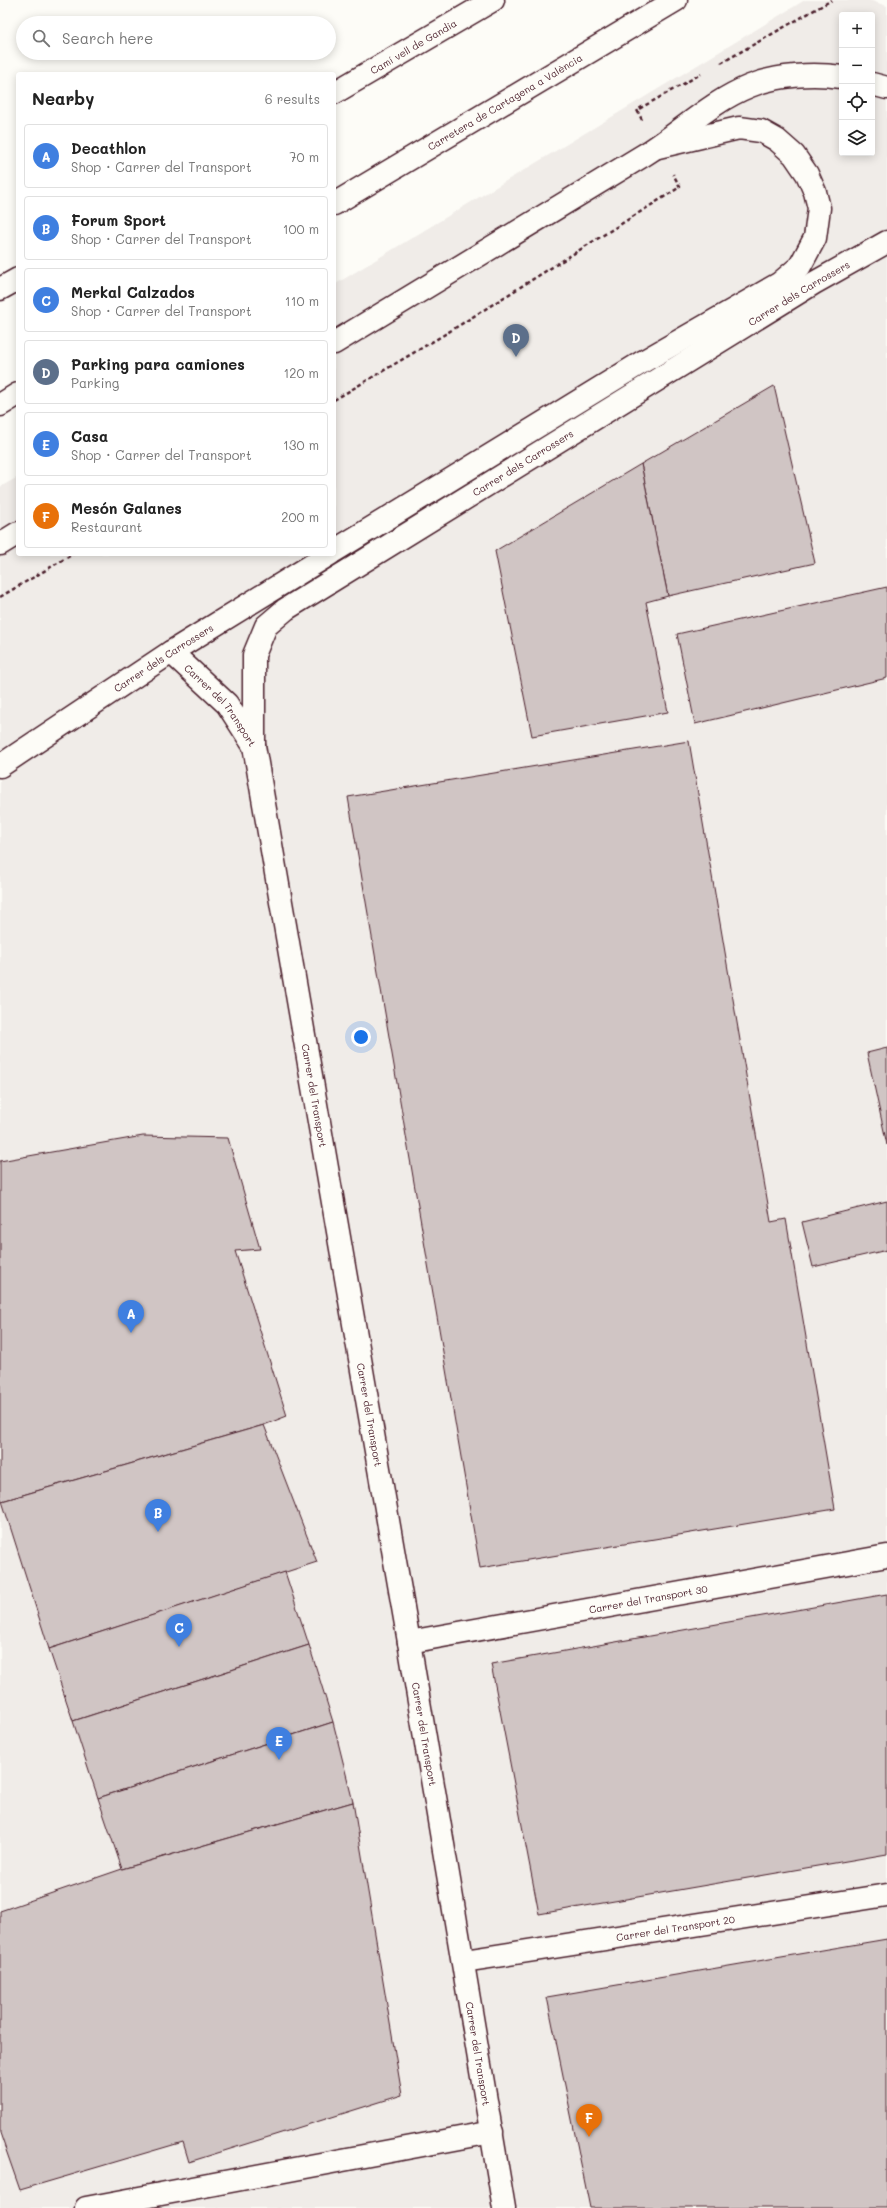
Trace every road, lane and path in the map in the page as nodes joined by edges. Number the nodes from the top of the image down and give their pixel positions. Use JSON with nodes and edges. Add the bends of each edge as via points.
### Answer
{"nodes":[{"id":1,"x":493,"y":0,"type":"edge"},
{"id":2,"x":676,"y":0,"type":"edge"},
{"id":3,"x":832,"y":0,"type":"edge"},
{"id":4,"x":718,"y":65,"type":"dead end"},
{"id":5,"x":704,"y":72,"type":"dead end"},
{"id":6,"x":839,"y":77,"type":"edge"},
{"id":7,"x":875,"y":85,"type":"edge"},
{"id":8,"x":887,"y":88,"type":"edge"},
{"id":9,"x":336,"y":92,"type":"edge"},
{"id":10,"x":637,"y":110,"type":"dead end"},
{"id":11,"x":658,"y":147,"type":"junction"},
{"id":12,"x":680,"y":187,"type":"dead end"},
{"id":13,"x":336,"y":203,"type":"edge"},
{"id":14,"x":887,"y":242,"type":"edge"},
{"id":15,"x":16,"y":280,"type":"edge"},
{"id":16,"x":0,"y":289,"type":"edge"},
{"id":17,"x":336,"y":342,"type":"edge"},
{"id":18,"x":16,"y":395,"type":"edge"},
{"id":19,"x":336,"y":399,"type":"edge"},
{"id":20,"x":0,"y":405,"type":"edge"},
{"id":21,"x":16,"y":534,"type":"edge"},
{"id":22,"x":0,"y":544,"type":"edge"},
{"id":23,"x":336,"y":550,"type":"edge"},
{"id":24,"x":70,"y":556,"type":"edge"},
{"id":25,"x":327,"y":556,"type":"edge"},
{"id":26,"x":0,"y":597,"type":"edge"},
{"id":27,"x":171,"y":652,"type":"junction"},
{"id":28,"x":254,"y":746,"type":"junction"},
{"id":29,"x":0,"y":766,"type":"edge"},
{"id":30,"x":887,"y":1556,"type":"edge"},
{"id":31,"x":409,"y":1642,"type":"junction"},
{"id":32,"x":887,"y":1895,"type":"edge"},
{"id":33,"x":464,"y":1961,"type":"junction"},
{"id":34,"x":492,"y":2132,"type":"junction"},
{"id":35,"x":86,"y":2208,"type":"edge"},
{"id":36,"x":504,"y":2208,"type":"edge"}],
"edges":[{"from":1,"to":9,"type":"main road","name":"Camí vell de Gandia"},
{"from":2,"to":13,"type":"main road","name":"Carretera de Cartagena a València"},
{"from":3,"to":4,"type":"path"},
{"from":5,"to":10,"type":"path"},
{"from":6,"to":11,"type":"main road","via":[[776,78],[751,85],[722,98]]},
{"from":7,"to":8,"type":"main road"},
{"from":11,"to":17,"type":"main road"},
{"from":11,"to":23,"type":"main road","name":"Carrer dels Carrossers","via":[[739,128],[761,131],[777,140],[794,155],[808,174],[819,208],[815,238],[800,266],[780,283],[644,360]]},
{"from":12,"to":19,"type":"path"},
{"from":14,"to":28,"type":"main road","name":"Carrer dels Carrossers","via":[[807,287],[286,609],[266,626],[254,656]]},
{"from":15,"to":16,"type":"main road"},
{"from":18,"to":20,"type":"main road"},
{"from":21,"to":22,"type":"main road"},
{"from":24,"to":26,"type":"path"},
{"from":25,"to":27,"type":"main road","name":"Carrer dels Carrossers"},
{"from":27,"to":28,"type":"main road","name":"Carrer del Transport","via":[[227,704]]},
{"from":27,"to":29,"type":"main road","name":"Carrer dels Carrossers"},
{"from":28,"to":31,"type":"main road","name":"Carrer del Transport"},
{"from":30,"to":31,"type":"main road","name":"Carrer del Transport 30"},
{"from":31,"to":33,"type":"main road","name":"Carrer del Transport"},
{"from":32,"to":33,"type":"main road","name":"Carrer del Transport 20"},
{"from":33,"to":34,"type":"main road","name":"Carrer del Transport"},
{"from":34,"to":35,"type":"main road"},
{"from":34,"to":36,"type":"main road","name":"Carrer del Transport"}]}
